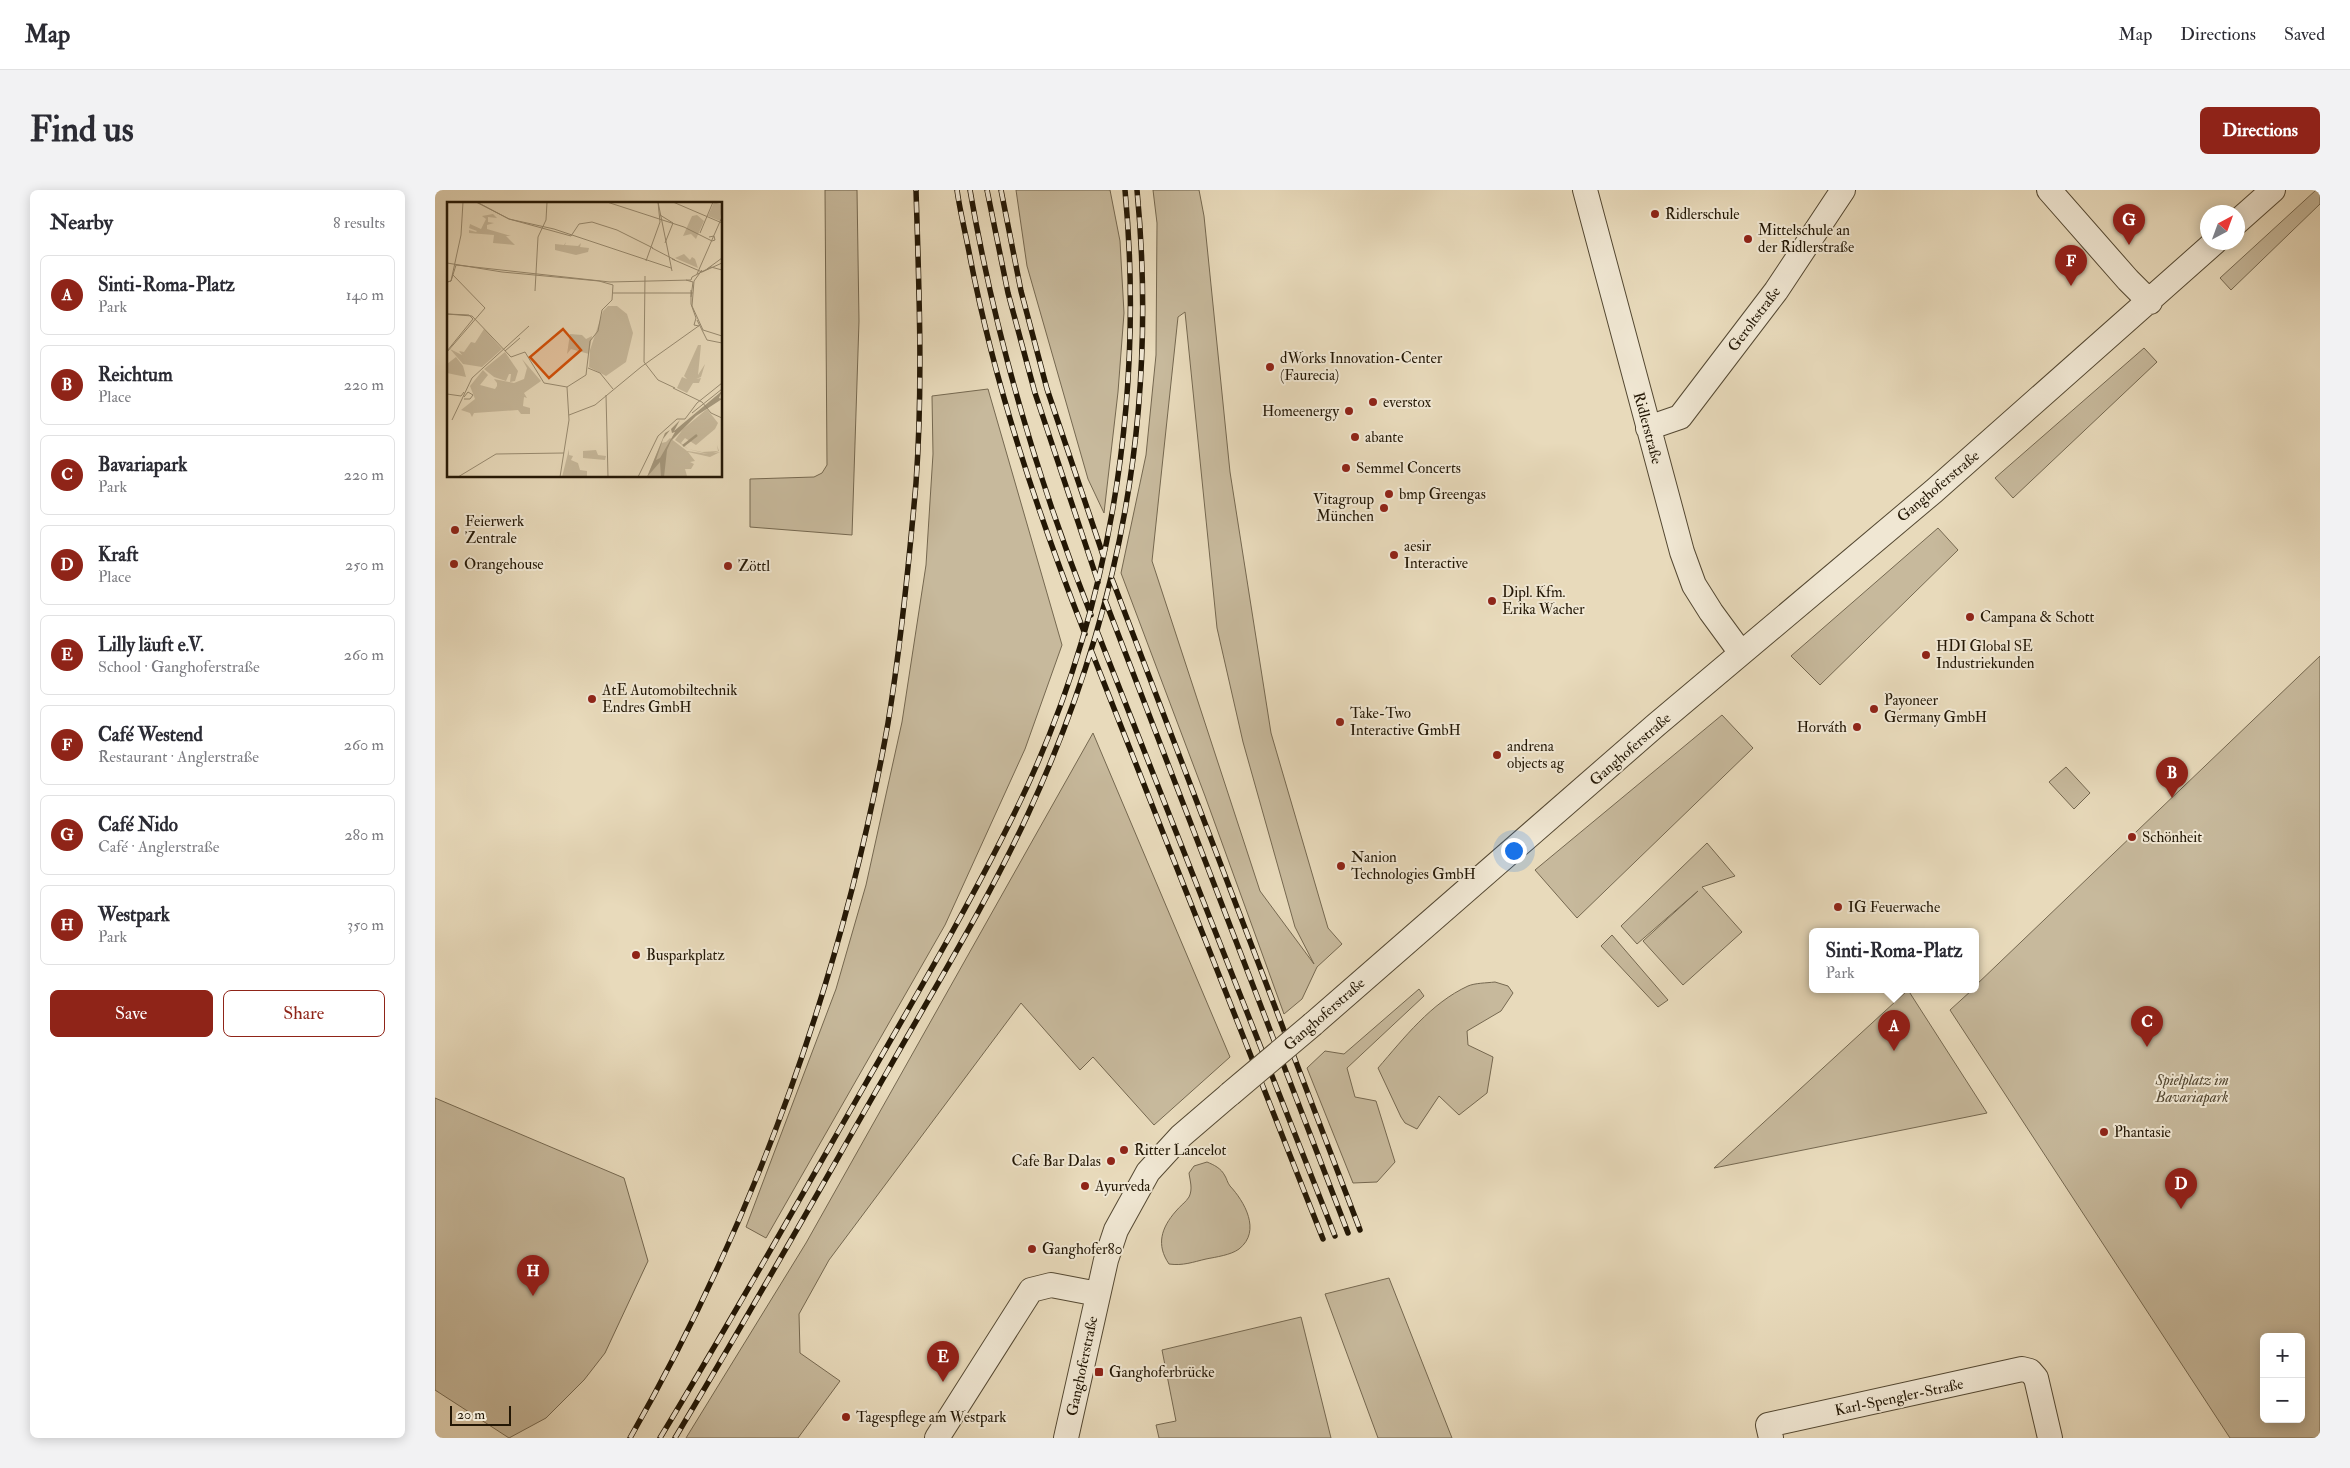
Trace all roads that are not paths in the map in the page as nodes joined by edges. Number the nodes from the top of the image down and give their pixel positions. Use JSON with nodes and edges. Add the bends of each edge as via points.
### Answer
{"nodes":[{"id":1,"x":1585,"y":190,"type":"edge"},
{"id":2,"x":1843,"y":190,"type":"edge"},
{"id":3,"x":2049,"y":190,"type":"edge"},
{"id":4,"x":2273,"y":190,"type":"edge"},
{"id":5,"x":2245,"y":215,"type":"edge"},
{"id":6,"x":2206,"y":250,"type":"edge"},
{"id":7,"x":2150,"y":302,"type":"junction"},
{"id":8,"x":1648,"y":428,"type":"junction"},
{"id":9,"x":1741,"y":653,"type":"junction"},
{"id":10,"x":1098,"y":1294,"type":"junction"},
{"id":11,"x":1769,"y":1432,"type":"edge"},
{"id":12,"x":937,"y":1438,"type":"edge"},
{"id":13,"x":1066,"y":1438,"type":"edge"},
{"id":14,"x":2050,"y":1438,"type":"edge"}],
"edges":[{"from":1,"to":8,"type":"street","name":"Ridlerstraße"},
{"from":2,"to":8,"type":"street","name":"Geroltstraße","via":[[1775,291],[1680,417]]},
{"from":3,"to":7,"type":"street"},
{"from":4,"to":5,"type":"street"},
{"from":6,"to":7,"type":"street","name":"Ganghoferstraße"},
{"from":7,"to":9,"type":"street","name":"Ganghoferstraße","via":[[1934,491]]},
{"from":8,"to":9,"type":"street","name":"Ridlerstraße","via":[[1681,552],[1694,585]]},
{"from":9,"to":10,"type":"street","name":"Ganghoferstraße","bridge":true,"via":[[1181,1136],[1148,1172],[1116,1230]]},
{"from":10,"to":12,"type":"street","via":[[1051,1285],[1031,1290]]},
{"from":10,"to":13,"type":"street","name":"Ganghoferstraße"},
{"from":11,"to":14,"type":"street","name":"Karl-Spengler-Straße","via":[[2022,1369],[2030,1371],[2036,1378]]}]}
